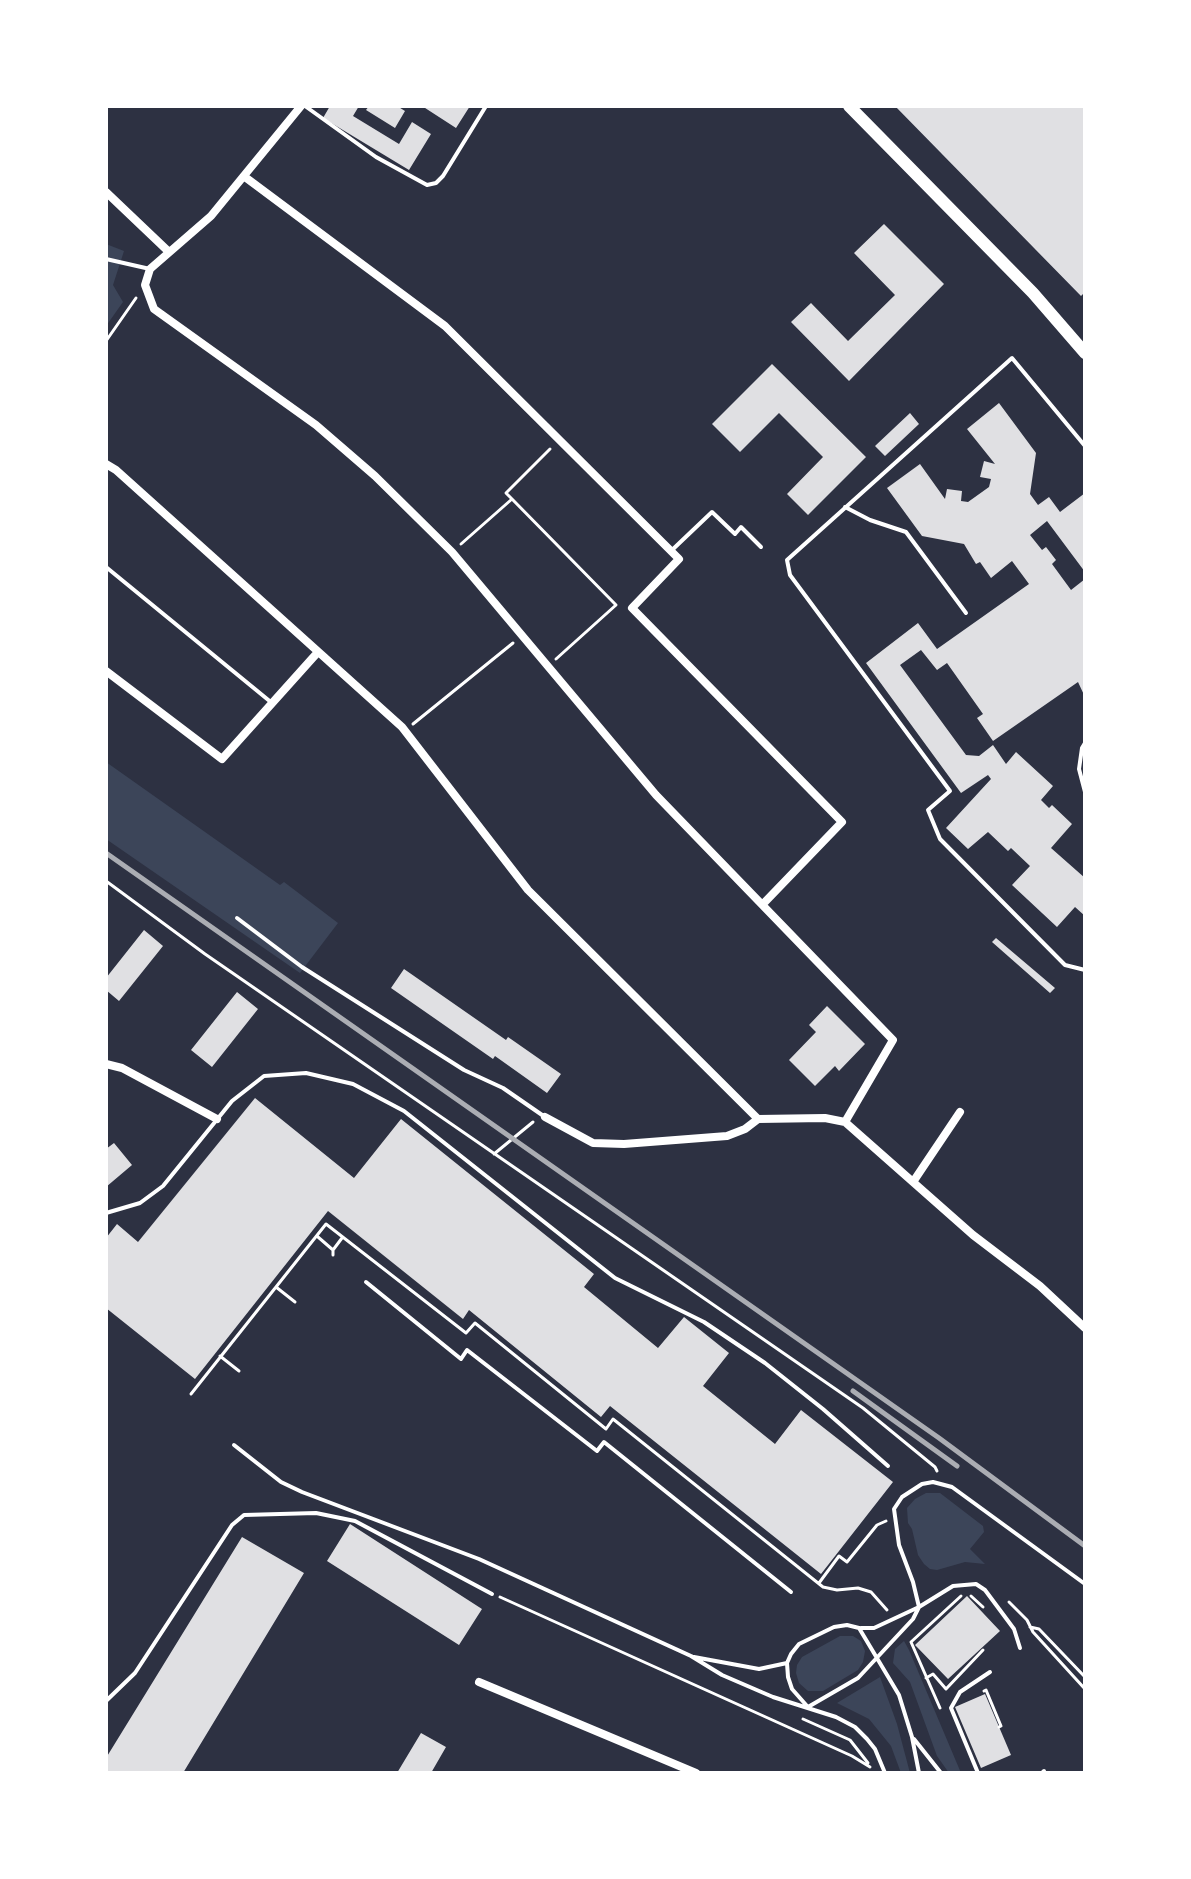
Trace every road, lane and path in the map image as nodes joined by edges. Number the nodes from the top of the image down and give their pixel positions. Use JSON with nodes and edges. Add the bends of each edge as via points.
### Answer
{"nodes":[{"id":1,"x":303,"y":106,"type":"edge"},
{"id":2,"x":486,"y":106,"type":"edge"},
{"id":3,"x":849,"y":106,"type":"edge"},
{"id":4,"x":245,"y":177,"type":"junction"},
{"id":5,"x":106,"y":192,"type":"edge"},
{"id":6,"x":169,"y":252,"type":"junction"},
{"id":7,"x":106,"y":259,"type":"edge"},
{"id":8,"x":150,"y":269,"type":"junction"},
{"id":9,"x":145,"y":285,"type":"junction"},
{"id":10,"x":106,"y":341,"type":"edge"},
{"id":11,"x":1085,"y":353,"type":"edge"},
{"id":12,"x":559,"y":440,"type":"junction"},
{"id":13,"x":1085,"y":446,"type":"edge"},
{"id":14,"x":106,"y":464,"type":"edge"},
{"id":15,"x":116,"y":470,"type":"junction"},
{"id":16,"x":106,"y":476,"type":"edge"},
{"id":17,"x":512,"y":499,"type":"junction"},
{"id":18,"x":845,"y":507,"type":"junction"},
{"id":19,"x":761,"y":547,"type":"dead end"},
{"id":20,"x":671,"y":551,"type":"junction"},
{"id":21,"x":452,"y":552,"type":"junction"},
{"id":22,"x":106,"y":567,"type":"edge"},
{"id":23,"x":616,"y":605,"type":"junction"},
{"id":24,"x":632,"y":608,"type":"junction"},
{"id":25,"x":966,"y":613,"type":"dead end"},
{"id":26,"x":522,"y":636,"type":"junction"},
{"id":27,"x":318,"y":652,"type":"junction"},
{"id":28,"x":547,"y":667,"type":"junction"},
{"id":29,"x":106,"y":671,"type":"edge"},
{"id":30,"x":272,"y":703,"type":"junction"},
{"id":31,"x":405,"y":731,"type":"junction"},
{"id":32,"x":1085,"y":743,"type":"edge"},
{"id":33,"x":1085,"y":792,"type":"edge"},
{"id":34,"x":106,"y":881,"type":"edge"},
{"id":35,"x":763,"y":904,"type":"junction"},
{"id":36,"x":237,"y":918,"type":"dead end"},
{"id":37,"x":1085,"y":970,"type":"edge"},
{"id":38,"x":106,"y":1064,"type":"edge"},
{"id":39,"x":960,"y":1112,"type":"dead end"},
{"id":40,"x":545,"y":1117,"type":"joint"},
{"id":41,"x":217,"y":1119,"type":"junction"},
{"id":42,"x":758,"y":1119,"type":"junction"},
{"id":43,"x":845,"y":1122,"type":"junction"},
{"id":44,"x":543,"y":1128,"type":"dead end"},
{"id":45,"x":494,"y":1154,"type":"junction"},
{"id":46,"x":913,"y":1182,"type":"junction"},
{"id":47,"x":106,"y":1213,"type":"edge"},
{"id":48,"x":317,"y":1236,"type":"dead end"},
{"id":49,"x":343,"y":1237,"type":"dead end"},
{"id":50,"x":366,"y":1282,"type":"dead end"},
{"id":51,"x":276,"y":1287,"type":"dead end"},
{"id":52,"x":295,"y":1302,"type":"dead end"},
{"id":53,"x":1085,"y":1328,"type":"edge"},
{"id":54,"x":506,"y":1348,"type":"dead end"},
{"id":55,"x":220,"y":1356,"type":"dead end"},
{"id":56,"x":490,"y":1368,"type":"junction"},
{"id":57,"x":239,"y":1371,"type":"dead end"},
{"id":58,"x":234,"y":1445,"type":"dead end"},
{"id":59,"x":888,"y":1466,"type":"dead end"},
{"id":60,"x":941,"y":1483,"type":"junction"},
{"id":61,"x":342,"y":1508,"type":"junction"},
{"id":62,"x":333,"y":1516,"type":"junction"},
{"id":63,"x":894,"y":1519,"type":"junction"},
{"id":64,"x":819,"y":1583,"type":"dead end"},
{"id":65,"x":1085,"y":1584,"type":"edge"},
{"id":66,"x":791,"y":1592,"type":"dead end"},
{"id":67,"x":492,"y":1594,"type":"joint"},
{"id":68,"x":1005,"y":1598,"type":"dead end"},
{"id":69,"x":919,"y":1607,"type":"junction"},
{"id":70,"x":985,"y":1610,"type":"dead end"},
{"id":71,"x":1030,"y":1627,"type":"junction"},
{"id":72,"x":859,"y":1628,"type":"junction"},
{"id":73,"x":911,"y":1642,"type":"dead end"},
{"id":74,"x":1020,"y":1648,"type":"dead end"},
{"id":75,"x":983,"y":1650,"type":"dead end"},
{"id":76,"x":691,"y":1656,"type":"junction"},
{"id":77,"x":878,"y":1658,"type":"junction"},
{"id":78,"x":787,"y":1663,"type":"junction"},
{"id":79,"x":990,"y":1672,"type":"dead end"},
{"id":80,"x":1085,"y":1677,"type":"edge"},
{"id":81,"x":926,"y":1678,"type":"dead end"},
{"id":82,"x":479,"y":1682,"type":"dead end"},
{"id":83,"x":1085,"y":1689,"type":"edge"},
{"id":84,"x":976,"y":1693,"type":"dead end"},
{"id":85,"x":106,"y":1701,"type":"edge"},
{"id":86,"x":808,"y":1707,"type":"junction"},
{"id":87,"x":792,"y":1714,"type":"dead end"},
{"id":88,"x":999,"y":1727,"type":"dead end"},
{"id":89,"x":912,"y":1737,"type":"junction"},
{"id":90,"x":870,"y":1767,"type":"junction"},
{"id":91,"x":696,"y":1773,"type":"edge"},
{"id":92,"x":872,"y":1773,"type":"edge"},
{"id":93,"x":885,"y":1773,"type":"edge"},
{"id":94,"x":919,"y":1773,"type":"edge"},
{"id":95,"x":941,"y":1773,"type":"edge"},
{"id":96,"x":978,"y":1773,"type":"edge"}],
"edges":[{"from":1,"to":2,"type":"lane","via":[[427,185],[443,176]]},
{"from":1,"to":4,"type":"street"},
{"from":3,"to":11,"type":"highway"},
{"from":4,"to":6,"type":"street"},
{"from":4,"to":12,"type":"street","via":[[445,326]]},
{"from":5,"to":6,"type":"street"},
{"from":6,"to":8,"type":"street"},
{"from":7,"to":8,"type":"lane"},
{"from":8,"to":9,"type":"street"},
{"from":9,"to":10,"type":"path"},
{"from":9,"to":21,"type":"street","via":[[154,309],[316,425]]},
{"from":12,"to":17,"type":"path","via":[[506,493]]},
{"from":12,"to":20,"type":"street"},
{"from":13,"to":18,"type":"lane","via":[[1012,358]]},
{"from":14,"to":15,"type":"street"},
{"from":15,"to":16,"type":"street"},
{"from":15,"to":27,"type":"street"},
{"from":17,"to":21,"type":"path"},
{"from":17,"to":23,"type":"path"},
{"from":18,"to":25,"type":"lane","via":[[906,532]]},
{"from":18,"to":37,"type":"lane","via":[[787,560],[790,575],[950,791],[928,810],[940,839],[1065,965]]},
{"from":19,"to":20,"type":"lane","via":[[741,527],[735,534],[712,512]]},
{"from":20,"to":24,"type":"street","via":[[679,559]]},
{"from":21,"to":26,"type":"street"},
{"from":22,"to":30,"type":"lane"},
{"from":23,"to":24,"type":"path"},
{"from":23,"to":28,"type":"path"},
{"from":24,"to":35,"type":"street","via":[[842,822]]},
{"from":26,"to":28,"type":"street"},
{"from":26,"to":31,"type":"path"},
{"from":27,"to":30,"type":"street"},
{"from":27,"to":31,"type":"street"},
{"from":28,"to":35,"type":"street","via":[[656,795]]},
{"from":29,"to":30,"type":"street","via":[[222,759]]},
{"from":31,"to":42,"type":"street","via":[[528,890]]},
{"from":32,"to":33,"type":"lane","via":[[1079,769]]},
{"from":34,"to":45,"type":"path"},
{"from":35,"to":43,"type":"street","via":[[893,1040]]},
{"from":36,"to":40,"type":"lane","via":[[302,967]]},
{"from":38,"to":41,"type":"street"},
{"from":39,"to":46,"type":"street"},
{"from":40,"to":42,"type":"street","via":[[593,1143],[624,1144],[727,1136]]},
{"from":41,"to":47,"type":"lane","via":[[163,1186],[140,1203]]},
{"from":41,"to":59,"type":"lane","via":[[264,1076],[306,1073],[353,1084],[404,1111],[615,1278],[704,1322],[765,1363]]},
{"from":42,"to":43,"type":"street"},
{"from":43,"to":46,"type":"street"},
{"from":44,"to":45,"type":"path","via":[[532,1121]]},
{"from":45,"to":60,"type":"path","via":[[863,1408],[935,1467]]},
{"from":46,"to":53,"type":"street"},
{"from":48,"to":49,"type":"path","via":[[333,1252]]},
{"from":50,"to":56,"type":"lane","via":[[461,1359],[467,1350]]},
{"from":51,"to":52,"type":"path"},
{"from":54,"to":56,"type":"path"},
{"from":55,"to":57,"type":"path"},
{"from":56,"to":66,"type":"lane","via":[[597,1451],[604,1442]]},
{"from":58,"to":61,"type":"lane","via":[[281,1482]]},
{"from":60,"to":63,"type":"lane","via":[[912,1489],[894,1509]]},
{"from":60,"to":65,"type":"lane"},
{"from":61,"to":62,"type":"lane"},
{"from":61,"to":76,"type":"lane","via":[[479,1559]]},
{"from":62,"to":67,"type":"lane","via":[[355,1521]]},
{"from":62,"to":85,"type":"lane","via":[[244,1515],[232,1525],[135,1673]]},
{"from":63,"to":64,"type":"path","via":[[877,1525],[847,1562],[839,1556]]},
{"from":63,"to":69,"type":"lane"},
{"from":67,"to":90,"type":"path"},
{"from":68,"to":71,"type":"path"},
{"from":69,"to":72,"type":"lane","via":[[874,1628]]},
{"from":69,"to":74,"type":"lane","via":[[953,1586],[976,1584],[1014,1629]]},
{"from":69,"to":77,"type":"lane"},
{"from":70,"to":73,"type":"path","via":[[964,1594]]},
{"from":71,"to":80,"type":"path","via":[[1039,1629]]},
{"from":71,"to":83,"type":"path"},
{"from":72,"to":77,"type":"lane"},
{"from":72,"to":78,"type":"lane","via":[[834,1627],[799,1644]]},
{"from":75,"to":81,"type":"path","via":[[946,1689],[933,1674]]},
{"from":76,"to":78,"type":"lane","via":[[759,1669]]},
{"from":76,"to":86,"type":"lane","via":[[722,1675]]},
{"from":77,"to":86,"type":"lane","via":[[858,1678]]},
{"from":77,"to":89,"type":"lane","via":[[899,1695]]},
{"from":78,"to":86,"type":"lane","via":[[792,1689]]},
{"from":79,"to":96,"type":"lane","via":[[960,1692],[951,1708]]},
{"from":82,"to":91,"type":"street"},
{"from":84,"to":88,"type":"path","via":[[986,1690]]},
{"from":86,"to":93,"type":"lane","via":[[855,1727],[875,1749]]},
{"from":87,"to":90,"type":"path","via":[[850,1740]]},
{"from":89,"to":94,"type":"lane"},
{"from":89,"to":95,"type":"lane"},
{"from":90,"to":92,"type":"path"}]}
